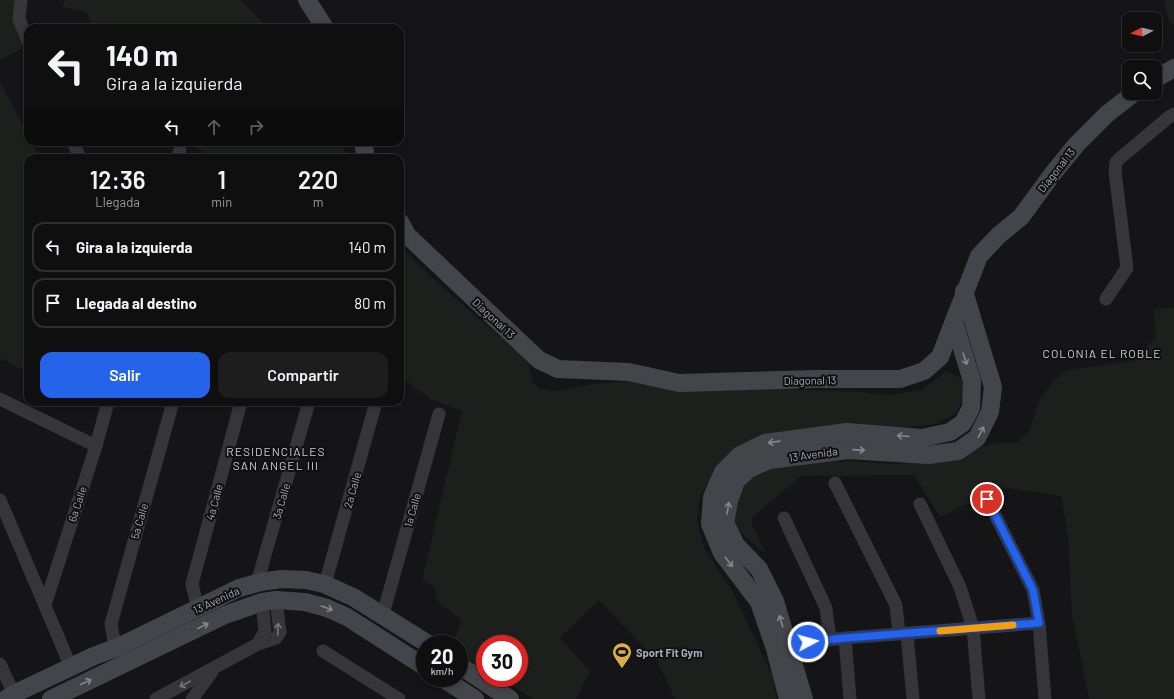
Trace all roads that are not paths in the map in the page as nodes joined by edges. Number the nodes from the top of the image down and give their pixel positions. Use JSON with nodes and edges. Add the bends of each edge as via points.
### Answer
{"nodes":[{"id":1,"x":21,"y":0,"type":"edge"},
{"id":2,"x":307,"y":0,"type":"edge"},
{"id":3,"x":323,"y":24,"type":"edge"},
{"id":4,"x":24,"y":32,"type":"edge"},
{"id":5,"x":1174,"y":68,"type":"edge"},
{"id":6,"x":1162,"y":75,"type":"edge"},
{"id":7,"x":1125,"y":100,"type":"edge"},
{"id":8,"x":1174,"y":114,"type":"edge"},
{"id":9,"x":404,"y":229,"type":"edge"},
{"id":10,"x":964,"y":291,"type":"junction"},
{"id":11,"x":1106,"y":299,"type":"dead end"},
{"id":12,"x":954,"y":322,"type":"junction"},
{"id":13,"x":0,"y":399,"type":"edge"},
{"id":14,"x":107,"y":406,"type":"edge"},
{"id":15,"x":172,"y":406,"type":"edge"},
{"id":16,"x":240,"y":406,"type":"edge"},
{"id":17,"x":308,"y":406,"type":"edge"},
{"id":18,"x":375,"y":406,"type":"edge"},
{"id":19,"x":439,"y":414,"type":"dead end"},
{"id":20,"x":96,"y":446,"type":"junction"},
{"id":21,"x":835,"y":483,"type":"dead end"},
{"id":22,"x":987,"y":499,"type":"dead end"},
{"id":23,"x":0,"y":500,"type":"edge"},
{"id":24,"x":920,"y":504,"type":"dead end"},
{"id":25,"x":784,"y":518,"type":"dead end"},
{"id":26,"x":259,"y":576,"type":"junction"},
{"id":27,"x":327,"y":577,"type":"junction"},
{"id":28,"x":196,"y":601,"type":"junction"},
{"id":29,"x":269,"y":601,"type":"junction"},
{"id":30,"x":45,"y":605,"type":"junction"},
{"id":31,"x":385,"y":607,"type":"junction"},
{"id":32,"x":1039,"y":623,"type":"junction"},
{"id":33,"x":973,"y":628,"type":"junction"},
{"id":34,"x":903,"y":634,"type":"junction"},
{"id":35,"x":427,"y":635,"type":"edge"},
{"id":36,"x":416,"y":636,"type":"edge"},
{"id":37,"x":845,"y":638,"type":"junction"},
{"id":38,"x":830,"y":640,"type":"junction"},
{"id":39,"x":782,"y":647,"type":"junction"},
{"id":40,"x":323,"y":650,"type":"dead end"},
{"id":41,"x":119,"y":651,"type":"junction"},
{"id":42,"x":68,"y":660,"type":"junction"},
{"id":43,"x":416,"y":661,"type":"edge"},
{"id":44,"x":0,"y":664,"type":"edge"},
{"id":45,"x":215,"y":668,"type":"junction"},
{"id":46,"x":468,"y":671,"type":"edge"},
{"id":47,"x":52,"y":677,"type":"junction"},
{"id":48,"x":790,"y":677,"type":"junction"},
{"id":49,"x":456,"y":687,"type":"edge"},
{"id":50,"x":6,"y":696,"type":"edge"},
{"id":51,"x":53,"y":698,"type":"edge"},
{"id":52,"x":156,"y":699,"type":"edge"},
{"id":53,"x":192,"y":699,"type":"edge"},
{"id":54,"x":399,"y":699,"type":"edge"},
{"id":55,"x":475,"y":699,"type":"edge"},
{"id":56,"x":510,"y":699,"type":"edge"},
{"id":57,"x":788,"y":699,"type":"edge"},
{"id":58,"x":804,"y":699,"type":"edge"},
{"id":59,"x":850,"y":699,"type":"edge"},
{"id":60,"x":913,"y":699,"type":"edge"},
{"id":61,"x":979,"y":699,"type":"edge"},
{"id":62,"x":1045,"y":699,"type":"edge"}],
"edges":[{"from":1,"to":4,"type":"street","via":[[19,19]]},
{"from":2,"to":3,"type":"street"},
{"from":5,"to":6,"type":"street"},
{"from":7,"to":10,"type":"street","name":"Diagonal 13","via":[[1077,144],[1021,217],[979,256]]},
{"from":8,"to":11,"type":"street","via":[[1116,162],[1115,172],[1127,268]]},
{"from":9,"to":12,"type":"street","name":"Diagonal 13","via":[[539,360],[558,369],[629,372],[679,383],[900,379],[924,371],[940,357]]},
{"from":10,"to":12,"type":"street","name":"Diagonal 13"},
{"from":39,"to":10,"type":"street","name":"13 Avenida","one_way":true,"via":[[775,601],[759,569],[736,545],[725,523],[736,481],[749,469],[769,460],[848,450],[928,455],[958,450],[977,438],[990,412],[993,387]]},
{"from":12,"to":39,"type":"street","name":"13 Avenida","one_way":true,"via":[[972,382],[971,408],[964,423],[950,432],[922,438],[847,432],[765,443],[740,455],[723,472],[712,498],[710,524],[722,553],[759,602]]},
{"from":13,"to":20,"type":"street"},
{"from":14,"to":20,"type":"street","name":"6a Calle"},
{"from":15,"to":41,"type":"street","name":"5a Calle","via":[[111,624]]},
{"from":16,"to":28,"type":"street","name":"4a Calle","via":[[192,584]]},
{"from":17,"to":26,"type":"street","name":"3a Calle"},
{"from":18,"to":27,"type":"street","name":"2a Calle"},
{"from":19,"to":31,"type":"street","name":"1a Calle"},
{"from":20,"to":30,"type":"street","name":"6a Calle"},
{"from":21,"to":34,"type":"street","via":[[896,605]]},
{"from":22,"to":32,"type":"street","via":[[1033,590]]},
{"from":23,"to":30,"type":"street"},
{"from":24,"to":33,"type":"street","via":[[960,588]]},
{"from":25,"to":38,"type":"street","via":[[826,608]]},
{"from":26,"to":27,"type":"street","via":[[290,574]]},
{"from":26,"to":28,"type":"street","via":[[234,583]]},
{"from":27,"to":31,"type":"street","via":[[344,583]]},
{"from":28,"to":41,"type":"street","via":[[141,630]]},
{"from":41,"to":29,"type":"street","name":"13 Avenida","one_way":true},
{"from":29,"to":43,"type":"street","name":"13 Avenida","one_way":true,"via":[[305,602],[347,616]]},
{"from":29,"to":45,"type":"street","via":[[265,631],[258,644]]},
{"from":30,"to":42,"type":"street"},
{"from":31,"to":35,"type":"street"},
{"from":32,"to":33,"type":"street"},
{"from":32,"to":62,"type":"street"},
{"from":33,"to":34,"type":"street"},
{"from":33,"to":61,"type":"street"},
{"from":34,"to":37,"type":"street"},
{"from":34,"to":60,"type":"street"},
{"from":36,"to":41,"type":"street","name":"13 Avenida","via":[[360,601],[324,584],[281,579],[240,588]]},
{"from":37,"to":38,"type":"street"},
{"from":37,"to":59,"type":"street"},
{"from":38,"to":39,"type":"street"},
{"from":39,"to":48,"type":"street","name":"13 Avenida"},
{"from":40,"to":54,"type":"street"},
{"from":41,"to":42,"type":"street","via":[[88,650]]},
{"from":41,"to":47,"type":"street","name":"13 Avenida","via":[[94,656]]},
{"from":51,"to":41,"type":"street","name":"13 Avenida","one_way":true},
{"from":42,"to":47,"type":"street"},
{"from":44,"to":50,"type":"street"},
{"from":45,"to":52,"type":"street","one_way":true},
{"from":45,"to":53,"type":"street"},
{"from":46,"to":56,"type":"street"},
{"from":47,"to":50,"type":"street","name":"13 Avenida"},
{"from":47,"to":51,"type":"street","via":[[46,683]]},
{"from":48,"to":57,"type":"street","name":"13 Avenida"},
{"from":48,"to":58,"type":"street","name":"13 Avenida"},
{"from":49,"to":55,"type":"street"}]}
